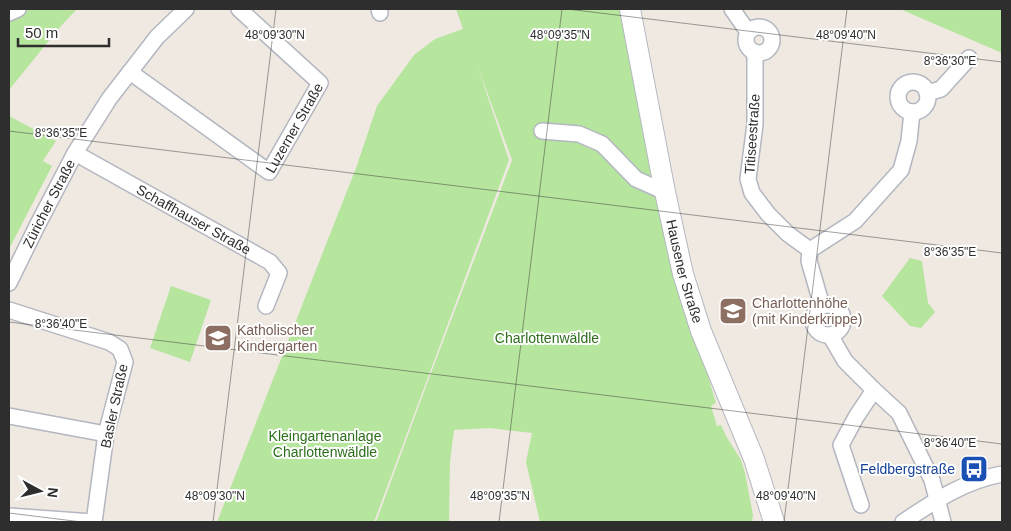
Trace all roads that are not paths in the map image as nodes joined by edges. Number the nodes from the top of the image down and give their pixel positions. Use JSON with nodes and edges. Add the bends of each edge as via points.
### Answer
{"nodes":[{"id":1,"x":18,"y":9,"type":"edge"},
{"id":2,"x":186,"y":9,"type":"edge"},
{"id":3,"x":239,"y":9,"type":"edge"},
{"id":4,"x":630,"y":9,"type":"edge"},
{"id":5,"x":732,"y":9,"type":"edge"},
{"id":6,"x":9,"y":13,"type":"edge"},
{"id":7,"x":748,"y":32,"type":"junction"},
{"id":8,"x":756,"y":52,"type":"junction"},
{"id":9,"x":969,"y":58,"type":"dead end"},
{"id":10,"x":130,"y":72,"type":"junction"},
{"id":11,"x":927,"y":93,"type":"junction"},
{"id":12,"x":912,"y":112,"type":"junction"},
{"id":13,"x":542,"y":131,"type":"dead end"},
{"id":14,"x":76,"y":153,"type":"junction"},
{"id":15,"x":665,"y":192,"type":"junction"},
{"id":16,"x":810,"y":250,"type":"junction"},
{"id":17,"x":9,"y":283,"type":"edge"},
{"id":18,"x":266,"y":306,"type":"dead end"},
{"id":19,"x":822,"y":306,"type":"junction"},
{"id":20,"x":9,"y":310,"type":"edge"},
{"id":21,"x":830,"y":334,"type":"junction"},
{"id":22,"x":874,"y":390,"type":"junction"},
{"id":23,"x":9,"y":416,"type":"edge"},
{"id":24,"x":106,"y":434,"type":"junction"},
{"id":25,"x":1002,"y":474,"type":"edge"},
{"id":26,"x":937,"y":500,"type":"junction"},
{"id":27,"x":767,"y":502,"type":"junction"},
{"id":28,"x":861,"y":505,"type":"dead end"},
{"id":29,"x":9,"y":516,"type":"edge"},
{"id":30,"x":93,"y":522,"type":"edge"},
{"id":31,"x":762,"y":522,"type":"edge"},
{"id":32,"x":774,"y":522,"type":"edge"},
{"id":33,"x":904,"y":522,"type":"edge"},
{"id":34,"x":943,"y":522,"type":"edge"}],
"edges":[{"from":1,"to":6,"type":"street"},
{"from":2,"to":10,"type":"street","name":"Züricher Straße","via":[[157,37]]},
{"from":3,"to":10,"type":"street","name":"Luzerner Straße","via":[[320,83],[269,172]]},
{"from":4,"to":15,"type":"main road","name":"Hausener Straße"},
{"from":5,"to":7,"type":"street"},
{"from":7,"to":8,"type":"street","via":[[746,44]]},
{"from":7,"to":8,"type":"street","via":[[760,27],[770,34],[772,42],[768,49]]},
{"from":8,"to":16,"type":"street","name":"Titiseestraße","via":[[755,124],[748,179],[752,193],[768,214]]},
{"from":9,"to":11,"type":"street","via":[[941,89]]},
{"from":10,"to":14,"type":"street","name":"Züricher Straße"},
{"from":11,"to":12,"type":"street","via":[[924,107]]},
{"from":11,"to":12,"type":"street","via":[[921,85],[912,82],[900,90],[898,100],[902,108]]},
{"from":12,"to":16,"type":"street","via":[[909,142],[900,170],[855,221]]},
{"from":13,"to":15,"type":"street","via":[[579,134],[602,144],[636,179]]},
{"from":14,"to":17,"type":"street","name":"Züricher Straße"},
{"from":14,"to":18,"type":"street","name":"Schaffhauser Straße","via":[[270,262],[279,273]]},
{"from":15,"to":27,"type":"main road","name":"Hausener Straße","via":[[683,274],[701,331],[754,459]]},
{"from":16,"to":19,"type":"street","via":[[809,261]]},
{"from":19,"to":21,"type":"street","via":[[816,310],[813,323],[818,331]]},
{"from":19,"to":21,"type":"street","via":[[836,308],[842,316],[839,330]]},
{"from":20,"to":24,"type":"street","name":"Basler Straße","via":[[109,342],[120,349],[125,362]]},
{"from":21,"to":22,"type":"street","via":[[845,361]]},
{"from":22,"to":26,"type":"street","via":[[899,413],[932,480]]},
{"from":22,"to":28,"type":"street","via":[[841,445]]},
{"from":23,"to":24,"type":"street"},
{"from":24,"to":30,"type":"street","name":"Basler Straße"},
{"from":25,"to":26,"type":"street","via":[[977,480]]},
{"from":26,"to":33,"type":"street"},
{"from":26,"to":34,"type":"street"},
{"from":27,"to":31,"type":"street"},
{"from":27,"to":32,"type":"main road","name":"Hausener Straße"},
{"from":29,"to":30,"type":"street"}]}
